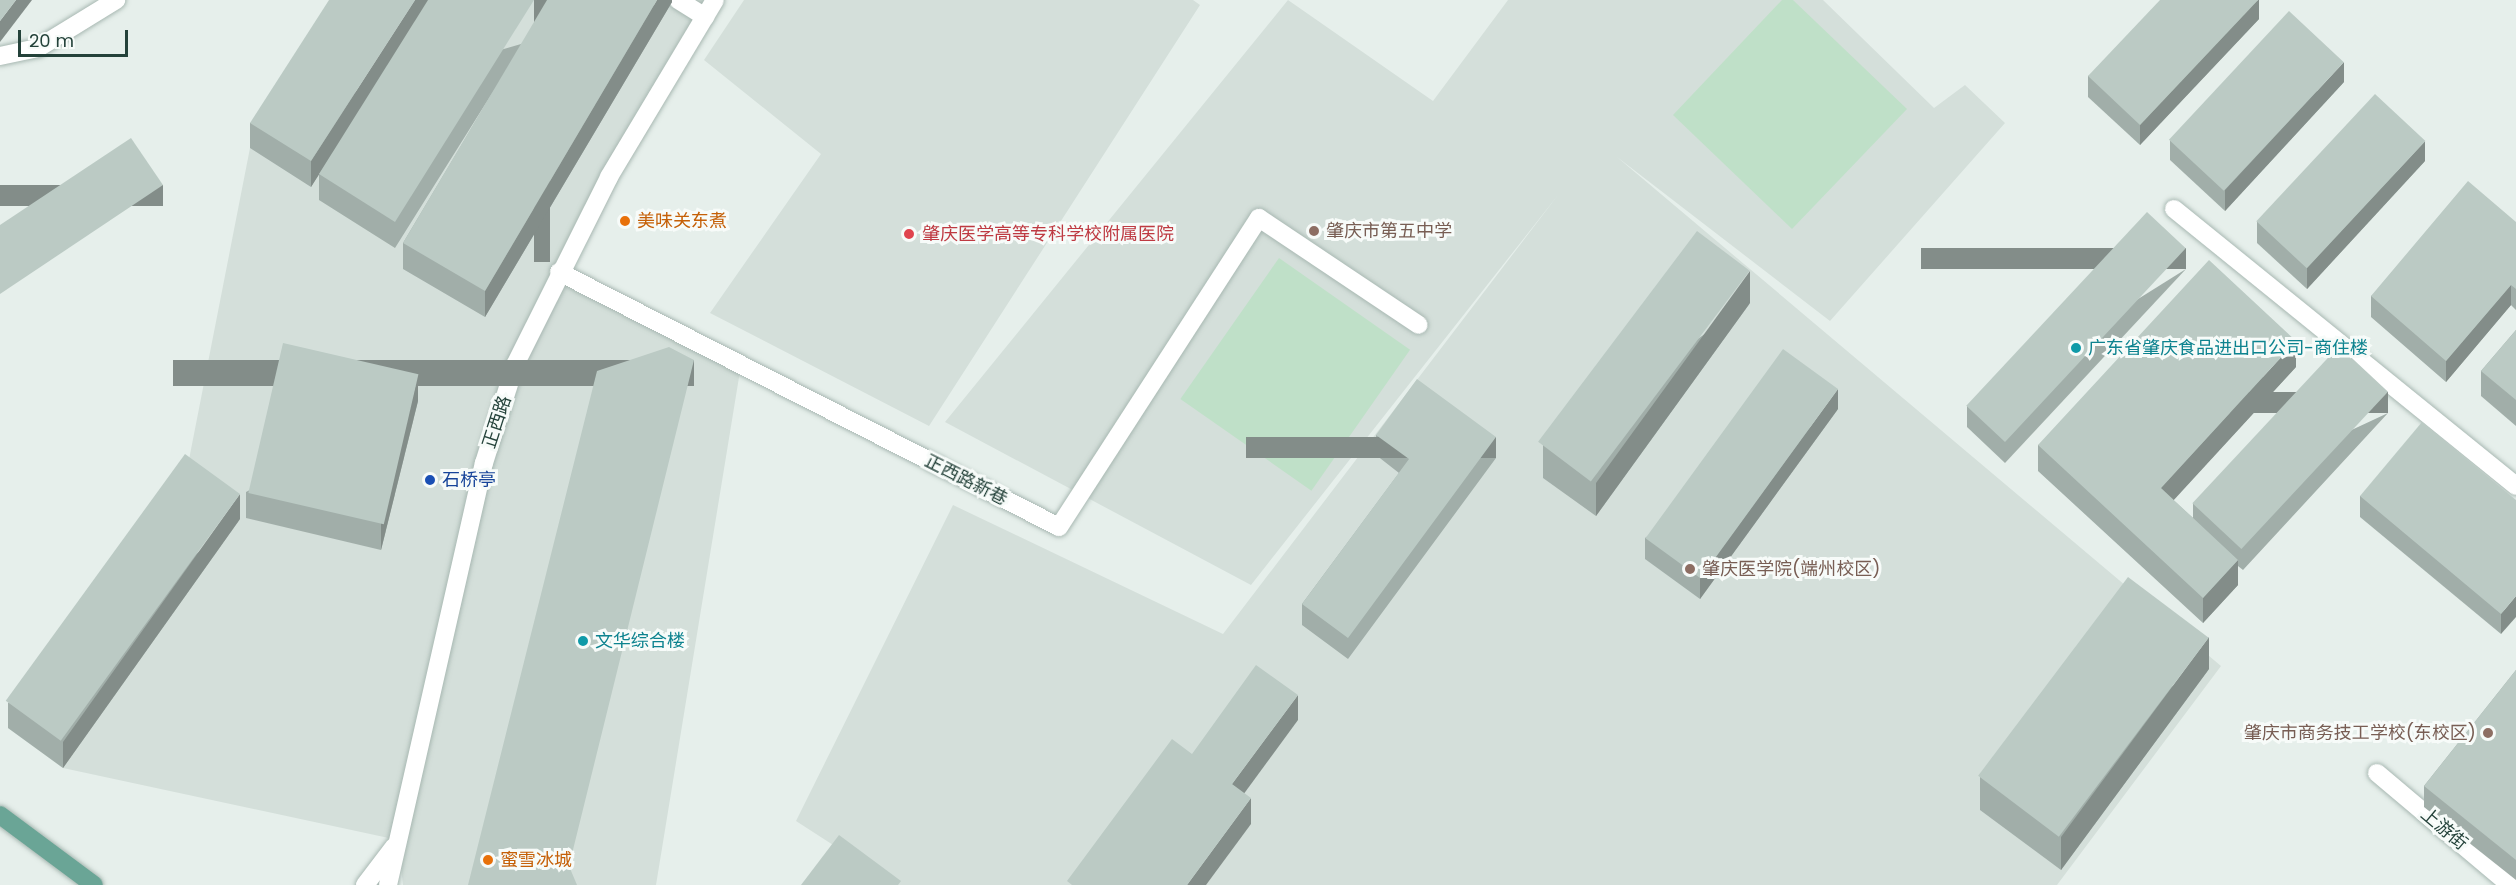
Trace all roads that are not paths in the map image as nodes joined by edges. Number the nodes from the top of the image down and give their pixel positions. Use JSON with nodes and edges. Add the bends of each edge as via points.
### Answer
{"nodes":[{"id":1,"x":116,"y":0,"type":"edge"},
{"id":2,"x":678,"y":0,"type":"edge"},
{"id":3,"x":715,"y":0,"type":"edge"},
{"id":4,"x":705,"y":17,"type":"junction"},
{"id":5,"x":0,"y":56,"type":"edge"},
{"id":6,"x":2174,"y":209,"type":"dead end"},
{"id":7,"x":559,"y":272,"type":"junction"},
{"id":8,"x":1419,"y":325,"type":"dead end"},
{"id":9,"x":2516,"y":486,"type":"edge"},
{"id":10,"x":2378,"y":773,"type":"dead end"},
{"id":11,"x":0,"y":815,"type":"edge"},
{"id":12,"x":398,"y":840,"type":"junction"},
{"id":13,"x":94,"y":885,"type":"edge"},
{"id":14,"x":365,"y":885,"type":"edge"},
{"id":15,"x":388,"y":885,"type":"edge"},
{"id":16,"x":400,"y":885,"type":"edge"},
{"id":17,"x":2510,"y":885,"type":"edge"}],
"edges":[{"from":1,"to":5,"type":"street","via":[[38,48]]},
{"from":2,"to":4,"type":"street"},
{"from":3,"to":4,"type":"street","name":"正西路"},
{"from":4,"to":7,"type":"street","name":"正西路","via":[[609,177]]},
{"from":6,"to":9,"type":"street"},
{"from":7,"to":8,"type":"street","name":"正西路新巷","via":[[1059,527],[1260,218]]},
{"from":7,"to":12,"type":"street","name":"正西路","via":[[516,365],[484,463]]},
{"from":10,"to":17,"type":"street","name":"上游街"},
{"from":11,"to":13,"type":"main road"},
{"from":12,"to":14,"type":"street"},
{"from":12,"to":15,"type":"street","name":"正西路"},
{"from":12,"to":16,"type":"street"}]}
